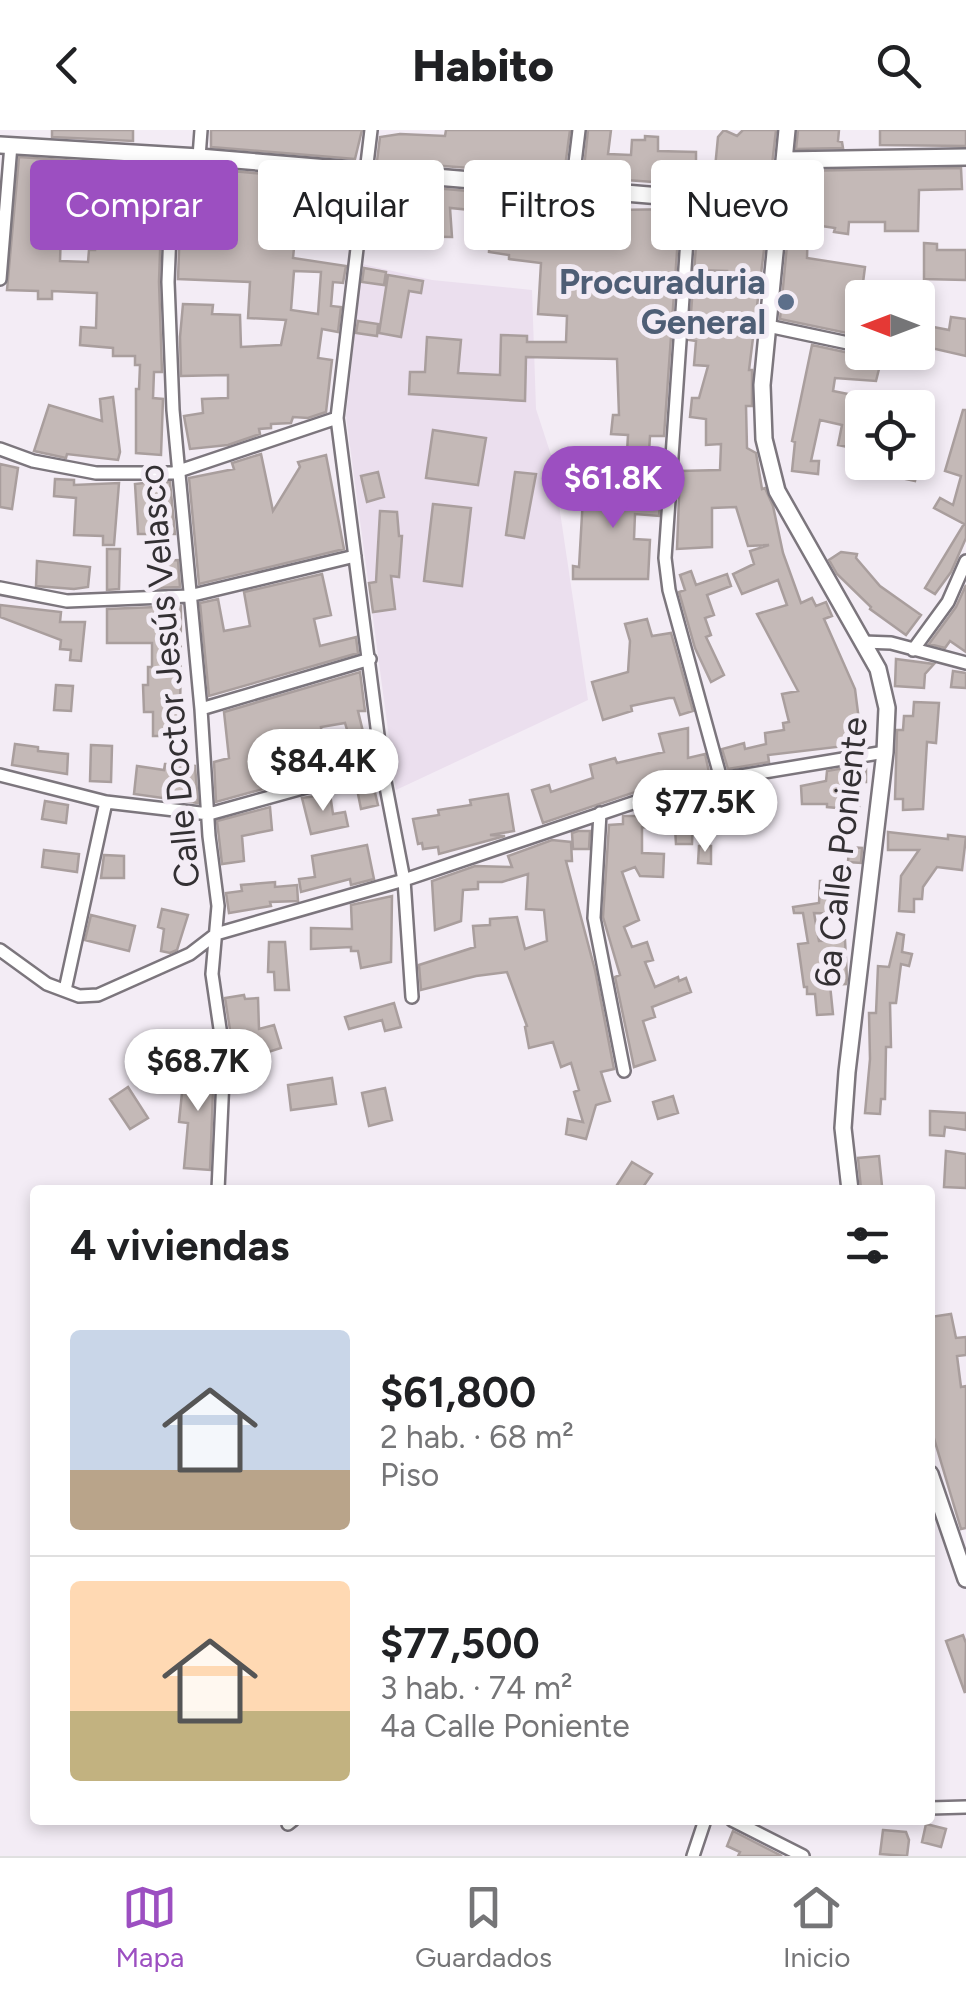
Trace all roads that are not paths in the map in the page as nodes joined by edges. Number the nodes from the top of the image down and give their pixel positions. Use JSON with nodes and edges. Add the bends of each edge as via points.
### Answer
{"nodes":[{"id":1,"x":200,"y":130,"type":"edge"},
{"id":2,"x":371,"y":130,"type":"edge"},
{"id":3,"x":579,"y":130,"type":"edge"},
{"id":4,"x":787,"y":130,"type":"edge"},
{"id":5,"x":7,"y":140,"type":"edge"},
{"id":6,"x":173,"y":156,"type":"junction"},
{"id":7,"x":199,"y":157,"type":"junction"},
{"id":8,"x":966,"y":157,"type":"edge"},
{"id":9,"x":367,"y":160,"type":"edge"},
{"id":10,"x":575,"y":160,"type":"edge"},
{"id":11,"x":784,"y":160,"type":"joint"},
{"id":12,"x":258,"y":162,"type":"edge"},
{"id":13,"x":357,"y":250,"type":"edge"},
{"id":14,"x":686,"y":250,"type":"edge"},
{"id":15,"x":774,"y":250,"type":"edge"},
{"id":16,"x":0,"y":278,"type":"edge"},
{"id":17,"x":768,"y":326,"type":"junction"},
{"id":18,"x":845,"y":342,"type":"edge"},
{"id":19,"x":338,"y":418,"type":"junction"},
{"id":20,"x":0,"y":449,"type":"edge"},
{"id":21,"x":178,"y":472,"type":"junction"},
{"id":22,"x":355,"y":556,"type":"junction"},
{"id":23,"x":966,"y":560,"type":"edge"},
{"id":24,"x":0,"y":588,"type":"edge"},
{"id":25,"x":189,"y":596,"type":"junction"},
{"id":26,"x":863,"y":642,"type":"junction"},
{"id":27,"x":913,"y":650,"type":"junction"},
{"id":28,"x":370,"y":659,"type":"junction"},
{"id":29,"x":966,"y":663,"type":"edge"},
{"id":30,"x":201,"y":709,"type":"junction"},
{"id":31,"x":885,"y":752,"type":"junction"},
{"id":32,"x":382,"y":766,"type":"junction"},
{"id":33,"x":0,"y":776,"type":"edge"},
{"id":34,"x":721,"y":779,"type":"junction"},
{"id":35,"x":106,"y":802,"type":"junction"},
{"id":36,"x":600,"y":813,"type":"junction"},
{"id":37,"x":209,"y":814,"type":"junction"},
{"id":38,"x":404,"y":880,"type":"junction"},
{"id":39,"x":216,"y":934,"type":"junction"},
{"id":40,"x":0,"y":950,"type":"edge"},
{"id":41,"x":65,"y":990,"type":"junction"},
{"id":42,"x":412,"y":997,"type":"dead end"},
{"id":43,"x":624,"y":1072,"type":"dead end"},
{"id":44,"x":218,"y":1185,"type":"edge"},
{"id":45,"x":850,"y":1185,"type":"edge"},
{"id":46,"x":935,"y":1488,"type":"edge"},
{"id":47,"x":966,"y":1578,"type":"edge"},
{"id":48,"x":966,"y":1807,"type":"edge"},
{"id":49,"x":935,"y":1808,"type":"edge"},
{"id":50,"x":703,"y":1825,"type":"edge"},
{"id":51,"x":742,"y":1825,"type":"edge"},
{"id":52,"x":692,"y":1856,"type":"edge"},
{"id":53,"x":802,"y":1856,"type":"edge"}],
"edges":[{"from":1,"to":7,"type":"street"},
{"from":2,"to":9,"type":"street"},
{"from":3,"to":10,"type":"street"},
{"from":4,"to":11,"type":"street","name":"6a Calle Poniente"},
{"from":5,"to":6,"type":"street"},
{"from":5,"to":16,"type":"street"},
{"from":6,"to":7,"type":"street"},
{"from":6,"to":21,"type":"street","name":"Calle Doctor Jesús Velasco","via":[[168,282]]},
{"from":7,"to":12,"type":"street"},
{"from":8,"to":11,"type":"street"},
{"from":13,"to":19,"type":"street"},
{"from":14,"to":34,"type":"street","via":[[668,590]]},
{"from":15,"to":17,"type":"street","name":"6a Calle Poniente"},
{"from":17,"to":18,"type":"street"},
{"from":17,"to":26,"type":"street","name":"6a Calle Poniente","via":[[761,412],[778,491]]},
{"from":19,"to":21,"type":"street"},
{"from":19,"to":22,"type":"street"},
{"from":20,"to":21,"type":"street","via":[[96,473]]},
{"from":21,"to":25,"type":"street","name":"Calle Doctor Jesús Velasco"},
{"from":22,"to":25,"type":"street"},
{"from":22,"to":28,"type":"street"},
{"from":23,"to":27,"type":"street","via":[[948,602]]},
{"from":24,"to":25,"type":"street","via":[[68,600]]},
{"from":25,"to":30,"type":"street","name":"Calle Doctor Jesús Velasco"},
{"from":26,"to":27,"type":"street"},
{"from":26,"to":31,"type":"street","name":"6a Calle Poniente","via":[[884,690]]},
{"from":27,"to":29,"type":"street"},
{"from":28,"to":30,"type":"street"},
{"from":28,"to":32,"type":"street"},
{"from":30,"to":37,"type":"street","name":"Calle Doctor Jesús Velasco"},
{"from":31,"to":34,"type":"street"},
{"from":31,"to":45,"type":"street","name":"6a Calle Poniente","via":[[847,1072]]},
{"from":32,"to":37,"type":"street"},
{"from":32,"to":38,"type":"street"},
{"from":33,"to":35,"type":"street"},
{"from":34,"to":36,"type":"street"},
{"from":35,"to":37,"type":"street"},
{"from":35,"to":41,"type":"street"},
{"from":36,"to":38,"type":"street"},
{"from":36,"to":43,"type":"street","via":[[594,918]]},
{"from":37,"to":39,"type":"street","name":"Calle Doctor Jesús Velasco"},
{"from":38,"to":39,"type":"street"},
{"from":38,"to":42,"type":"street"},
{"from":39,"to":41,"type":"street","via":[[190,954],[98,995]]},
{"from":39,"to":44,"type":"street","name":"Calle Doctor Jesús Velasco","via":[[212,974],[224,1056]]},
{"from":40,"to":41,"type":"street"},
{"from":46,"to":47,"type":"street"},
{"from":48,"to":49,"type":"street"},
{"from":50,"to":52,"type":"street"},
{"from":51,"to":53,"type":"street"}]}
